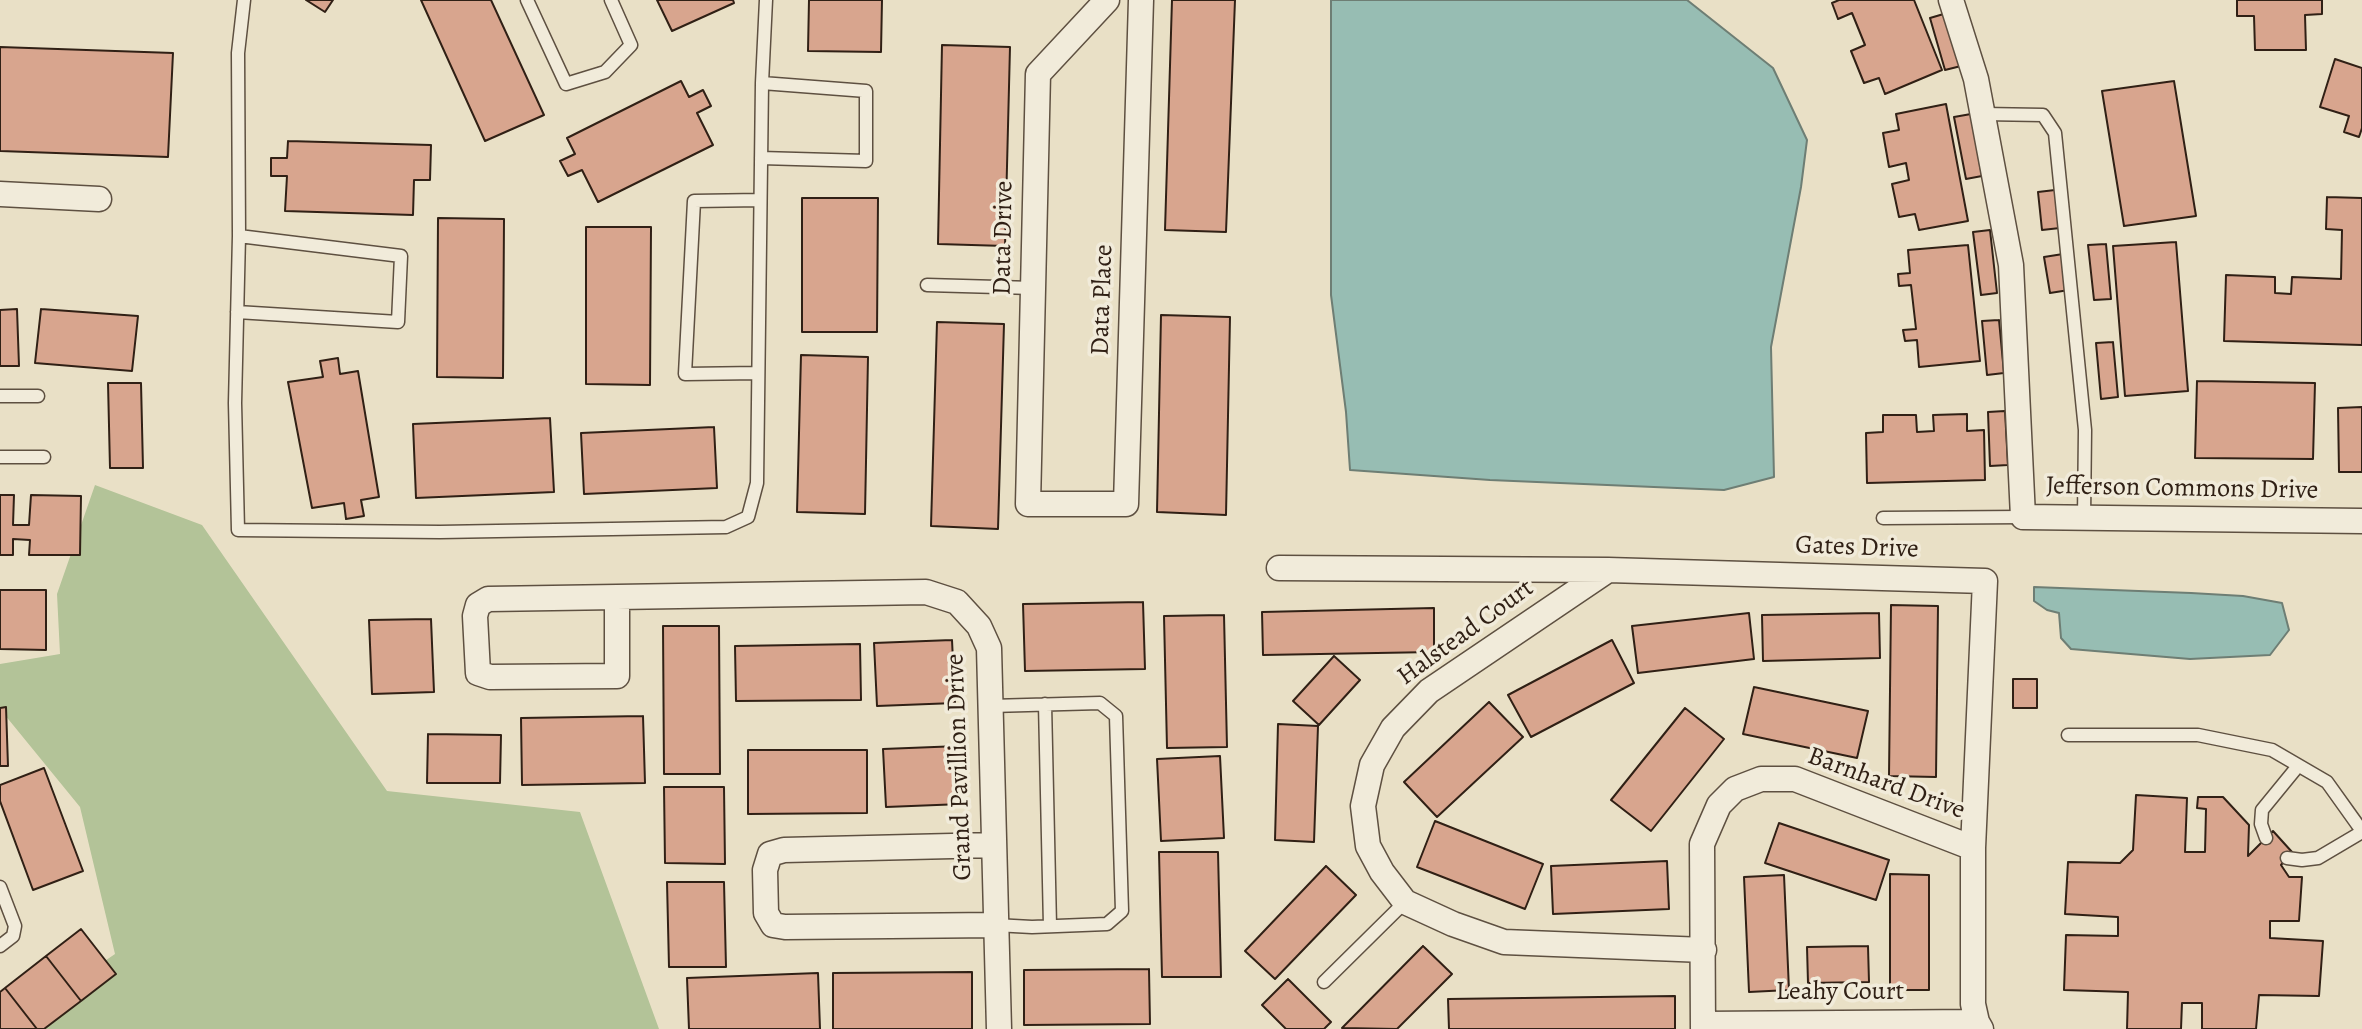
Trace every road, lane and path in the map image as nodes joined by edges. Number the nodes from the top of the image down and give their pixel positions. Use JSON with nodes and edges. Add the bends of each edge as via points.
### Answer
{"nodes":[{"id":1,"x":244,"y":0,"type":"edge"},
{"id":2,"x":527,"y":0,"type":"edge"},
{"id":3,"x":611,"y":0,"type":"edge"},
{"id":4,"x":765,"y":0,"type":"edge"},
{"id":5,"x":1107,"y":0,"type":"edge"},
{"id":6,"x":1141,"y":0,"type":"edge"},
{"id":7,"x":1951,"y":0,"type":"edge"},
{"id":8,"x":762,"y":83,"type":"junction"},
{"id":9,"x":1983,"y":114,"type":"junction"},
{"id":10,"x":761,"y":158,"type":"junction"},
{"id":11,"x":0,"y":194,"type":"edge"},
{"id":12,"x":99,"y":199,"type":"dead end"},
{"id":13,"x":760,"y":200,"type":"junction"},
{"id":14,"x":239,"y":236,"type":"junction"},
{"id":15,"x":927,"y":285,"type":"dead end"},
{"id":16,"x":1033,"y":288,"type":"junction"},
{"id":17,"x":237,"y":312,"type":"junction"},
{"id":18,"x":758,"y":373,"type":"junction"},
{"id":19,"x":0,"y":396,"type":"edge"},
{"id":20,"x":38,"y":396,"type":"dead end"},
{"id":21,"x":0,"y":457,"type":"edge"},
{"id":22,"x":44,"y":457,"type":"dead end"},
{"id":23,"x":1028,"y":504,"type":"joint"},
{"id":24,"x":2023,"y":517,"type":"junction"},
{"id":25,"x":1883,"y":518,"type":"dead end"},
{"id":26,"x":2084,"y":518,"type":"junction"},
{"id":27,"x":2362,"y":521,"type":"edge"},
{"id":28,"x":1279,"y":568,"type":"dead end"},
{"id":29,"x":1608,"y":570,"type":"junction"},
{"id":30,"x":617,"y":597,"type":"junction"},
{"id":31,"x":1045,"y":704,"type":"junction"},
{"id":32,"x":990,"y":706,"type":"junction"},
{"id":33,"x":2068,"y":735,"type":"dead end"},
{"id":34,"x":2298,"y":766,"type":"junction"},
{"id":35,"x":2362,"y":831,"type":"edge"},
{"id":36,"x":2266,"y":838,"type":"dead end"},
{"id":37,"x":994,"y":845,"type":"junction"},
{"id":38,"x":1973,"y":848,"type":"junction"},
{"id":39,"x":2287,"y":858,"type":"dead end"},
{"id":40,"x":0,"y":887,"type":"edge"},
{"id":41,"x":1405,"y":901,"type":"junction"},
{"id":42,"x":995,"y":925,"type":"junction"},
{"id":43,"x":1050,"y":926,"type":"junction"},
{"id":44,"x":0,"y":946,"type":"edge"},
{"id":45,"x":1704,"y":950,"type":"junction"},
{"id":46,"x":1324,"y":982,"type":"dead end"},
{"id":47,"x":1979,"y":1026,"type":"edge"},
{"id":48,"x":1703,"y":1027,"type":"edge"},
{"id":49,"x":999,"y":1029,"type":"edge"}],
"edges":[{"from":1,"to":14,"type":"lane","via":[[238,54]]},
{"from":2,"to":3,"type":"lane","via":[[566,84],[606,72],[631,45]]},
{"from":4,"to":8,"type":"lane"},
{"from":5,"to":16,"type":"street","name":"Data Drive","via":[[1038,74]]},
{"from":6,"to":23,"type":"street","name":"Data Place","via":[[1126,504]]},
{"from":7,"to":9,"type":"street","name":"Jefferson Commons Drive"},
{"from":8,"to":10,"type":"lane"},
{"from":8,"to":10,"type":"lane","via":[[866,91],[866,161]]},
{"from":9,"to":24,"type":"street","name":"Jefferson Commons Drive","via":[[2011,265]]},
{"from":9,"to":26,"type":"lane","via":[[2043,115],[2055,133],[2085,430]]},
{"from":10,"to":13,"type":"lane"},
{"from":11,"to":12,"type":"street"},
{"from":13,"to":18,"type":"lane"},
{"from":13,"to":18,"type":"lane","via":[[694,201],[685,374]]},
{"from":14,"to":17,"type":"lane"},
{"from":14,"to":17,"type":"lane","via":[[401,256],[398,322]]},
{"from":15,"to":16,"type":"lane"},
{"from":16,"to":23,"type":"street","name":"Data Drive"},
{"from":17,"to":18,"type":"lane","via":[[238,530],[726,527],[748,517],[757,484]]},
{"from":19,"to":20,"type":"lane"},
{"from":21,"to":22,"type":"lane"},
{"from":24,"to":25,"type":"lane"},
{"from":24,"to":26,"type":"street","name":"Jefferson Commons Drive"},
{"from":26,"to":27,"type":"street","name":"Jefferson Commons Drive"},
{"from":28,"to":29,"type":"street","name":"Gates Drive"},
{"from":29,"to":38,"type":"street","name":"Gates Drive","via":[[1985,581]]},
{"from":29,"to":41,"type":"street","name":"Halstead Court","via":[[1429,691],[1393,728],[1372,765],[1363,806],[1368,846]]},
{"from":30,"to":30,"type":"street","name":"Grand Pavillion Drive","via":[[488,599],[478,605],[475,616],[478,673],[489,677],[617,676]]},
{"from":30,"to":32,"type":"street","name":"Grand Pavillion Drive","via":[[926,592],[957,602],[979,626],[989,648]]},
{"from":31,"to":32,"type":"lane"},
{"from":31,"to":43,"type":"lane"},
{"from":31,"to":43,"type":"lane","via":[[1100,703],[1116,716],[1122,911],[1107,924]]},
{"from":32,"to":37,"type":"street","name":"Grand Pavillion Drive"},
{"from":33,"to":34,"type":"lane","via":[[2198,735],[2272,750]]},
{"from":34,"to":35,"type":"lane","via":[[2327,782]]},
{"from":34,"to":36,"type":"lane","via":[[2262,810]]},
{"from":35,"to":39,"type":"lane","via":[[2318,858]]},
{"from":37,"to":42,"type":"street","name":"Grand Pavillion Drive"},
{"from":37,"to":42,"type":"street","via":[[784,850],[770,854],[765,870],[766,913],[773,925]]},
{"from":38,"to":45,"type":"street","name":"Barnhard Drive","via":[[1795,779],[1761,779],[1735,789],[1719,805],[1702,844]]},
{"from":38,"to":47,"type":"street","name":"Gates Drive","via":[[1973,1004]]},
{"from":40,"to":44,"type":"lane","via":[[15,926],[13,936]]},
{"from":41,"to":45,"type":"street","name":"Halstead Court","via":[[1504,942]]},
{"from":41,"to":46,"type":"lane"},
{"from":42,"to":43,"type":"lane"},
{"from":42,"to":49,"type":"street","name":"Grand Pavillion Drive"},
{"from":45,"to":48,"type":"street","name":"Barnhard Drive"},
{"from":47,"to":48,"type":"street","name":"Leahy Court"}]}
